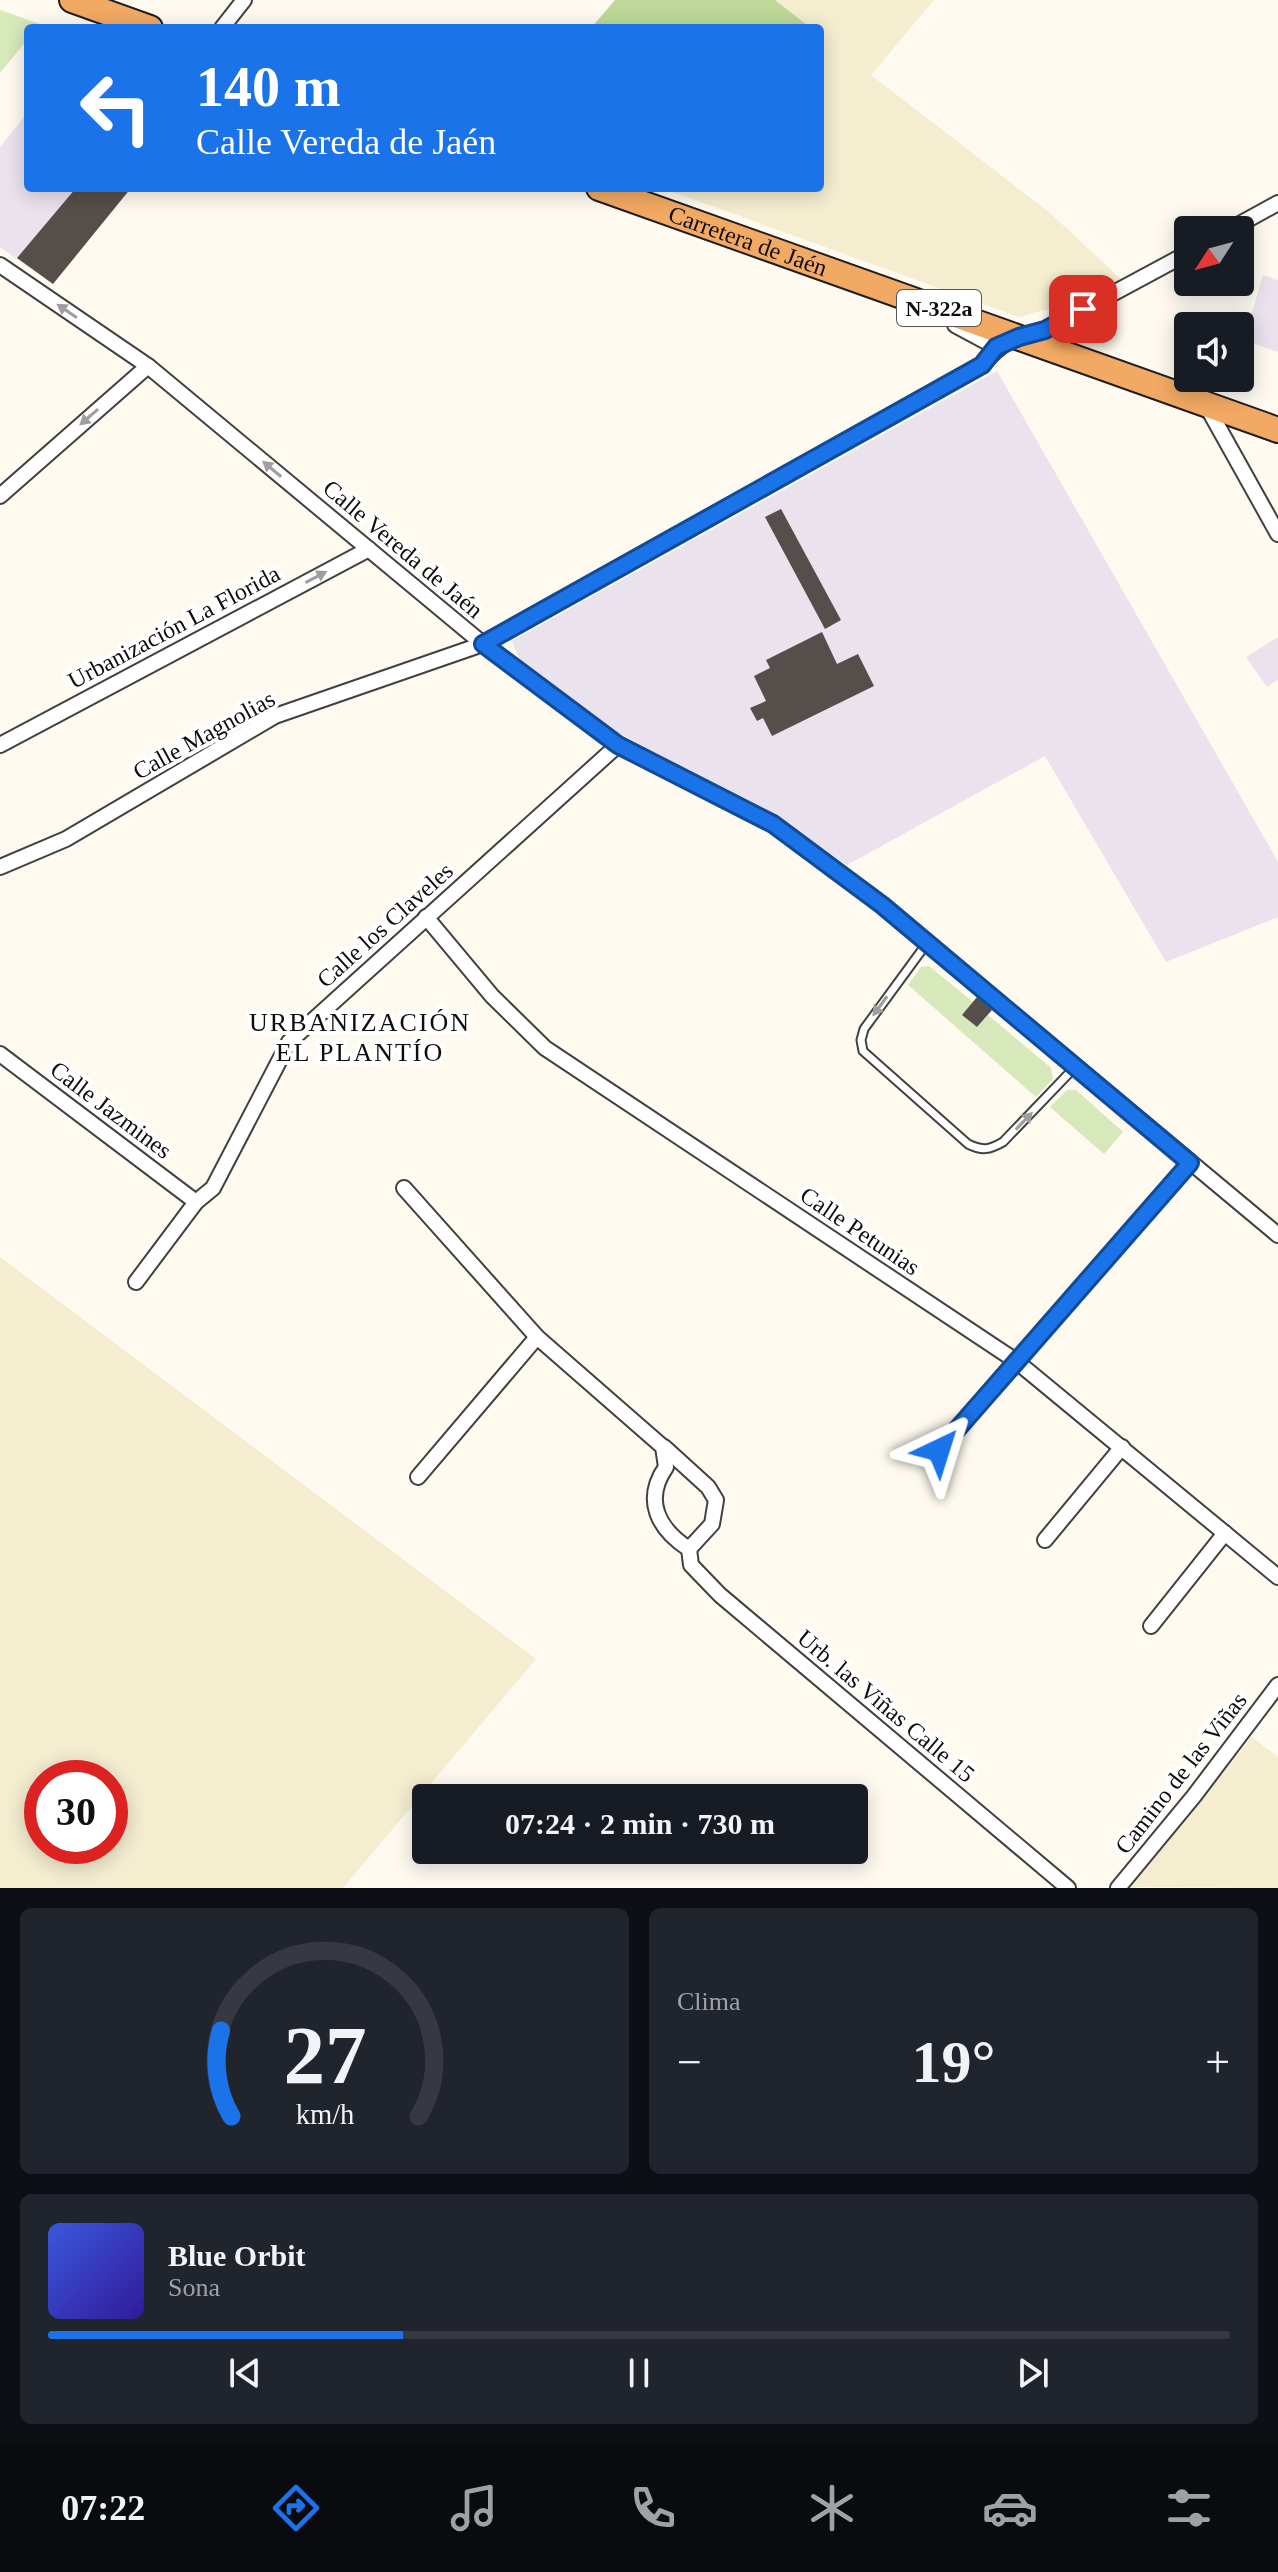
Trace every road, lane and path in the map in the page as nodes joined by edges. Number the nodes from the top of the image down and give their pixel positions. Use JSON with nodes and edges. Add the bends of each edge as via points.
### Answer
{"nodes":[{"id":1,"x":72,"y":0,"type":"edge"},
{"id":2,"x":244,"y":0,"type":"edge"},
{"id":3,"x":139,"y":24,"type":"edge"},
{"id":4,"x":225,"y":24,"type":"edge"},
{"id":5,"x":610,"y":192,"type":"edge"},
{"id":6,"x":1278,"y":203,"type":"edge"},
{"id":7,"x":1254,"y":216,"type":"edge"},
{"id":8,"x":1174,"y":261,"type":"edge"},
{"id":9,"x":0,"y":265,"type":"edge"},
{"id":10,"x":898,"y":294,"type":"junction"},
{"id":11,"x":1019,"y":337,"type":"junction"},
{"id":12,"x":996,"y":347,"type":"junction"},
{"id":13,"x":148,"y":366,"type":"junction"},
{"id":14,"x":1206,"y":404,"type":"junction"},
{"id":15,"x":1278,"y":430,"type":"edge"},
{"id":16,"x":0,"y":496,"type":"edge"},
{"id":17,"x":1278,"y":534,"type":"edge"},
{"id":18,"x":369,"y":549,"type":"junction"},
{"id":19,"x":483,"y":644,"type":"junction"},
{"id":20,"x":0,"y":745,"type":"edge"},
{"id":21,"x":618,"y":745,"type":"junction"},
{"id":22,"x":0,"y":867,"type":"edge"},
{"id":23,"x":426,"y":917,"type":"junction"},
{"id":24,"x":927,"y":943,"type":"junction"},
{"id":25,"x":0,"y":1054,"type":"edge"},
{"id":26,"x":1075,"y":1067,"type":"junction"},
{"id":27,"x":1190,"y":1163,"type":"junction"},
{"id":28,"x":404,"y":1188,"type":"dead end"},
{"id":29,"x":196,"y":1202,"type":"junction"},
{"id":30,"x":1278,"y":1235,"type":"edge"},
{"id":31,"x":136,"y":1282,"type":"dead end"},
{"id":32,"x":537,"y":1337,"type":"junction"},
{"id":33,"x":1016,"y":1361,"type":"junction"},
{"id":34,"x":663,"y":1447,"type":"junction"},
{"id":35,"x":1122,"y":1447,"type":"junction"},
{"id":36,"x":939,"y":1450,"type":"dead end"},
{"id":37,"x":418,"y":1477,"type":"dead end"},
{"id":38,"x":1225,"y":1533,"type":"junction"},
{"id":39,"x":1045,"y":1540,"type":"dead end"},
{"id":40,"x":689,"y":1549,"type":"junction"},
{"id":41,"x":1278,"y":1577,"type":"edge"},
{"id":42,"x":1151,"y":1626,"type":"dead end"},
{"id":43,"x":1278,"y":1685,"type":"edge"},
{"id":44,"x":1068,"y":1888,"type":"edge"},
{"id":45,"x":1118,"y":1888,"type":"edge"}],
"edges":[{"from":1,"to":3,"type":"highway"},
{"from":2,"to":4,"type":"street"},
{"from":5,"to":10,"type":"highway","name":"Carretera de Jaén","number":"N-322a"},
{"from":6,"to":7,"type":"street"},
{"from":8,"to":11,"type":"street","name":"Calle Magnolias","via":[[1045,330]]},
{"from":13,"to":9,"type":"street","name":"Calle Vereda de Jaén","one_way":true},
{"from":10,"to":11,"type":"highway","name":"Carretera de Jaén","number":"N-322a"},
{"from":10,"to":12,"type":"street","name":"Carretera de Jaén"},
{"from":11,"to":12,"type":"street","name":"Calle Magnolias"},
{"from":11,"to":14,"type":"highway","name":"Carretera de Jaén","number":"N-322a"},
{"from":12,"to":19,"type":"street","name":"Calle Magnolias","via":[[982,365]]},
{"from":13,"to":16,"type":"street","one_way":true},
{"from":18,"to":13,"type":"street","name":"Calle Vereda de Jaén","one_way":true},
{"from":14,"to":15,"type":"highway","name":"Carretera de Jaén","number":"N-322a"},
{"from":14,"to":17,"type":"street"},
{"from":18,"to":19,"type":"street","name":"Calle Vereda de Jaén"},
{"from":20,"to":18,"type":"street","name":"Urbanización La Florida","one_way":true},
{"from":19,"to":21,"type":"street","name":"Calle Vereda de Jaén"},
{"from":19,"to":22,"type":"street","name":"Calle Magnolias","via":[[275,716],[66,839]]},
{"from":21,"to":23,"type":"street","name":"Calle los Claveles"},
{"from":21,"to":24,"type":"street","name":"Calle Vereda de Jaén","via":[[773,824]]},
{"from":23,"to":29,"type":"street","name":"Calle los Claveles","via":[[289,1042],[213,1188]]},
{"from":23,"to":33,"type":"street","name":"Calle Petunias","via":[[492,996],[545,1048]]},
{"from":24,"to":26,"type":"street","name":"Calle Vereda de Jaén"},
{"from":24,"to":26,"type":"lane","one_way":true,"via":[[864,1029],[863,1051],[968,1144],[980,1150],[1003,1142]]},
{"from":25,"to":29,"type":"street","name":"Calle Jazmines"},
{"from":26,"to":27,"type":"street","name":"Calle Vereda de Jaén"},
{"from":27,"to":30,"type":"street","name":"Calle Vereda de Jaén"},
{"from":27,"to":33,"type":"street"},
{"from":28,"to":32,"type":"street"},
{"from":29,"to":31,"type":"street","name":"Calle los Claveles"},
{"from":32,"to":34,"type":"street"},
{"from":32,"to":37,"type":"street"},
{"from":33,"to":35,"type":"street","name":"Calle Petunias"},
{"from":33,"to":36,"type":"street"},
{"from":34,"to":40,"type":"street","name":"Urb. las Viñas Calle 15","via":[[666,1467],[652,1494],[666,1527]]},
{"from":34,"to":40,"type":"street","via":[[716,1500],[712,1524]]},
{"from":35,"to":38,"type":"street","name":"Calle Petunias"},
{"from":35,"to":39,"type":"street"},
{"from":38,"to":41,"type":"street","name":"Calle Petunias"},
{"from":38,"to":42,"type":"street"},
{"from":40,"to":44,"type":"street","name":"Urb. las Viñas Calle 15","via":[[691,1565],[720,1595]]},
{"from":43,"to":45,"type":"street","name":"Camino de las Viñas"}]}
